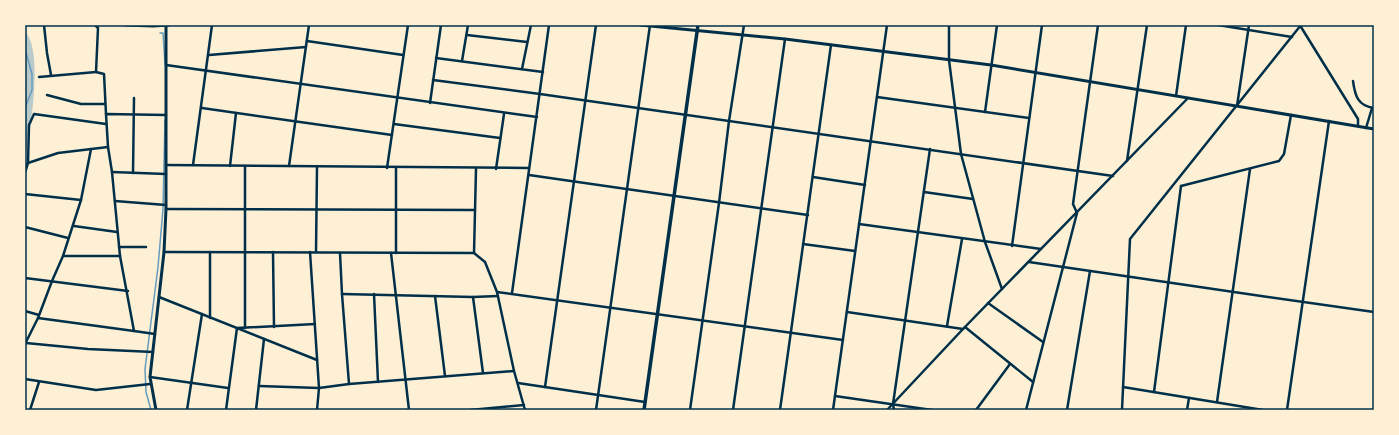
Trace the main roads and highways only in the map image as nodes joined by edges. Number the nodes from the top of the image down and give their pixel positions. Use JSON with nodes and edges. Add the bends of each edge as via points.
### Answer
{"nodes":[{"id":1,"x":698,"y":25,"type":"edge"},
{"id":2,"x":644,"y":410,"type":"edge"}],
"edges":[{"from":1,"to":2,"type":"main road"}]}
